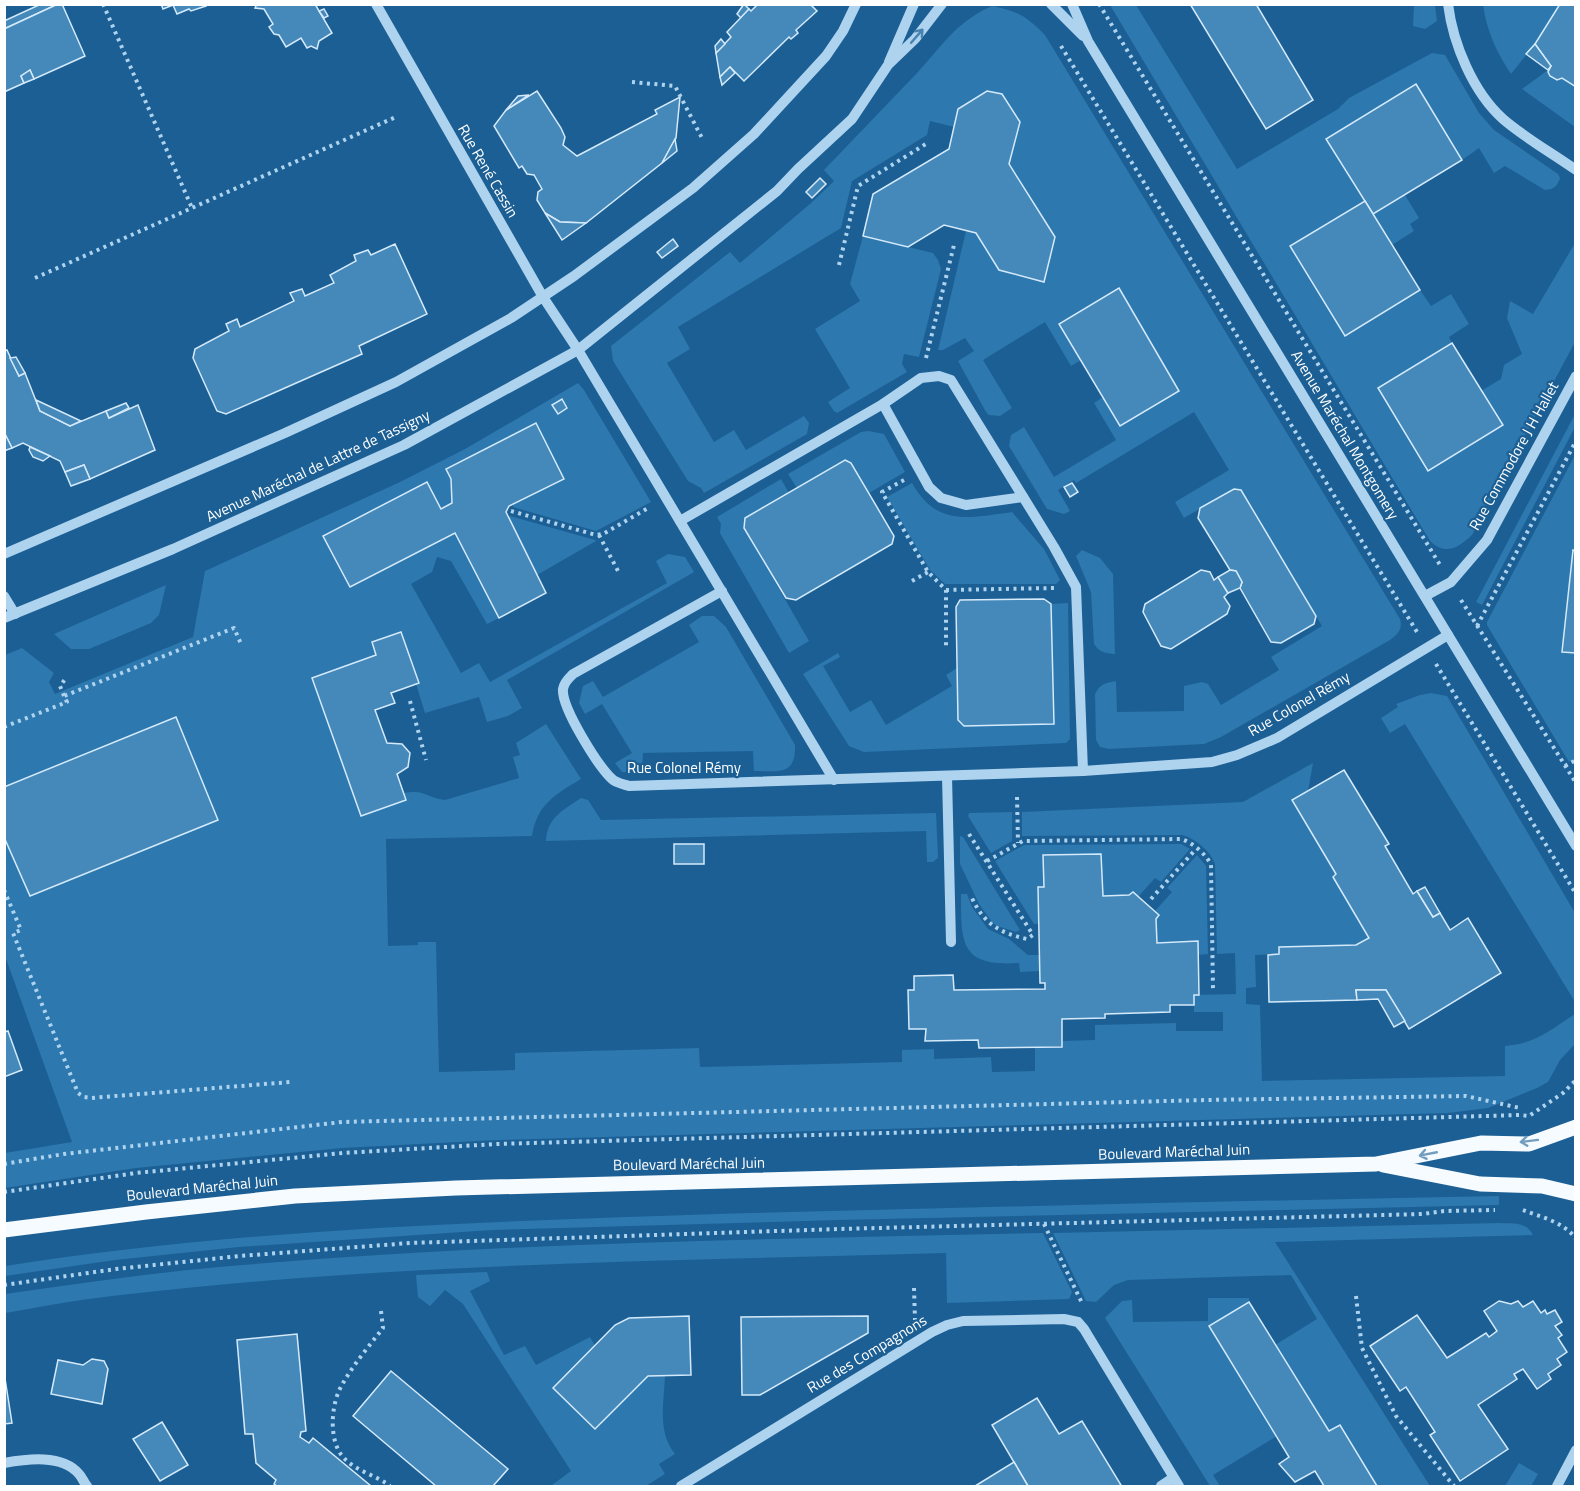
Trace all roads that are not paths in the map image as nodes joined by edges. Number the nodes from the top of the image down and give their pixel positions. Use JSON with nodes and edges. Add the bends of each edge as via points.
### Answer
{"nodes":[{"id":1,"x":376,"y":4,"type":"edge"},
{"id":2,"x":856,"y":4,"type":"edge"},
{"id":3,"x":914,"y":4,"type":"edge"},
{"id":4,"x":942,"y":4,"type":"edge"},
{"id":5,"x":1052,"y":4,"type":"edge"},
{"id":6,"x":1072,"y":4,"type":"edge"},
{"id":7,"x":1448,"y":4,"type":"edge"},
{"id":8,"x":1088,"y":41,"type":"junction"},
{"id":9,"x":888,"y":65,"type":"junction"},
{"id":10,"x":1575,"y":170,"type":"edge"},
{"id":11,"x":543,"y":297,"type":"junction"},
{"id":12,"x":578,"y":350,"type":"junction"},
{"id":13,"x":1575,"y":376,"type":"edge"},
{"id":14,"x":883,"y":404,"type":"junction"},
{"id":15,"x":1023,"y":497,"type":"junction"},
{"id":16,"x":680,"y":521,"type":"junction"},
{"id":17,"x":4,"y":554,"type":"edge"},
{"id":18,"x":722,"y":591,"type":"junction"},
{"id":19,"x":4,"y":596,"type":"edge"},
{"id":20,"x":1425,"y":596,"type":"junction"},
{"id":21,"x":10,"y":616,"type":"edge"},
{"id":22,"x":1448,"y":635,"type":"junction"},
{"id":23,"x":1083,"y":771,"type":"junction"},
{"id":24,"x":947,"y":776,"type":"junction"},
{"id":25,"x":834,"y":780,"type":"junction"},
{"id":26,"x":1575,"y":846,"type":"edge"},
{"id":27,"x":951,"y":942,"type":"dead end"},
{"id":28,"x":1575,"y":1127,"type":"edge"},
{"id":29,"x":1376,"y":1164,"type":"junction"},
{"id":30,"x":1575,"y":1194,"type":"edge"},
{"id":31,"x":4,"y":1230,"type":"edge"},
{"id":32,"x":1575,"y":1450,"type":"edge"},
{"id":33,"x":4,"y":1463,"type":"edge"},
{"id":34,"x":1176,"y":1482,"type":"edge"},
{"id":35,"x":87,"y":1486,"type":"edge"},
{"id":36,"x":681,"y":1486,"type":"edge"},
{"id":37,"x":1161,"y":1486,"type":"edge"},
{"id":38,"x":1557,"y":1486,"type":"edge"}],
"edges":[{"from":1,"to":11,"type":"street","name":"Rue René Cassin"},
{"from":2,"to":11,"type":"street","via":[[826,56],[754,134],[693,188]]},
{"from":3,"to":9,"type":"street","name":"Avenue Maréchal de Lattre de Tassigny"},
{"from":9,"to":4,"type":"street","name":"Avenue Maréchal de Lattre de Tassigny","one_way":true},
{"from":5,"to":8,"type":"street","name":"Avenue Maréchal Montgomery"},
{"from":6,"to":8,"type":"street","name":"Avenue Maréchal Montgomery"},
{"from":7,"to":10,"type":"street","via":[[1460,55],[1490,105],[1503,119]]},
{"from":8,"to":20,"type":"street","name":"Avenue Maréchal Montgomery"},
{"from":9,"to":12,"type":"street","name":"Avenue Maréchal de Lattre de Tassigny","via":[[852,119],[777,191]]},
{"from":11,"to":12,"type":"street","name":"Rue René Cassin"},
{"from":11,"to":17,"type":"street","via":[[396,382]]},
{"from":12,"to":16,"type":"street"},
{"from":12,"to":21,"type":"street","name":"Avenue Maréchal de Lattre de Tassigny","via":[[404,445],[173,549]]},
{"from":13,"to":20,"type":"street","name":"Rue Commodore J H Hallet","via":[[1487,540],[1450,582]]},
{"from":14,"to":15,"type":"street","via":[[920,471],[941,498],[966,505]]},
{"from":14,"to":15,"type":"street","via":[[921,378],[939,376],[951,380]]},
{"from":14,"to":16,"type":"street"},
{"from":15,"to":23,"type":"street","via":[[1076,587]]},
{"from":16,"to":18,"type":"street"},
{"from":18,"to":25,"type":"street"},
{"from":18,"to":25,"type":"street","name":"Rue Colonel Rémy","via":[[573,674],[563,690],[576,727],[605,771],[614,781],[629,786]]},
{"from":19,"to":21,"type":"street"},
{"from":20,"to":22,"type":"street","name":"Avenue Maréchal Montgomery"},
{"from":22,"to":23,"type":"street","name":"Rue Colonel Rémy","via":[[1277,738],[1237,756],[1212,762]]},
{"from":22,"to":26,"type":"street","name":"Avenue Maréchal Montgomery"},
{"from":23,"to":24,"type":"street","name":"Rue Colonel Rémy"},
{"from":24,"to":25,"type":"street","name":"Rue Colonel Rémy"},
{"from":24,"to":27,"type":"street"},
{"from":28,"to":29,"type":"main road","name":"Boulevard Maréchal Juin","one_way":true,"via":[[1529,1144],[1481,1143]]},
{"from":29,"to":30,"type":"main road","name":"Boulevard Maréchal Juin","via":[[1480,1184],[1542,1186]]},
{"from":29,"to":31,"type":"main road","name":"Boulevard Maréchal Juin","via":[[456,1188],[295,1196]]},
{"from":32,"to":38,"type":"street"},
{"from":33,"to":35,"type":"street","via":[[61,1463],[78,1472]]},
{"from":34,"to":36,"type":"street","name":"Rue des Compagnons","via":[[1078,1322],[1030,1320],[947,1324]]},
{"from":34,"to":37,"type":"street"}]}
